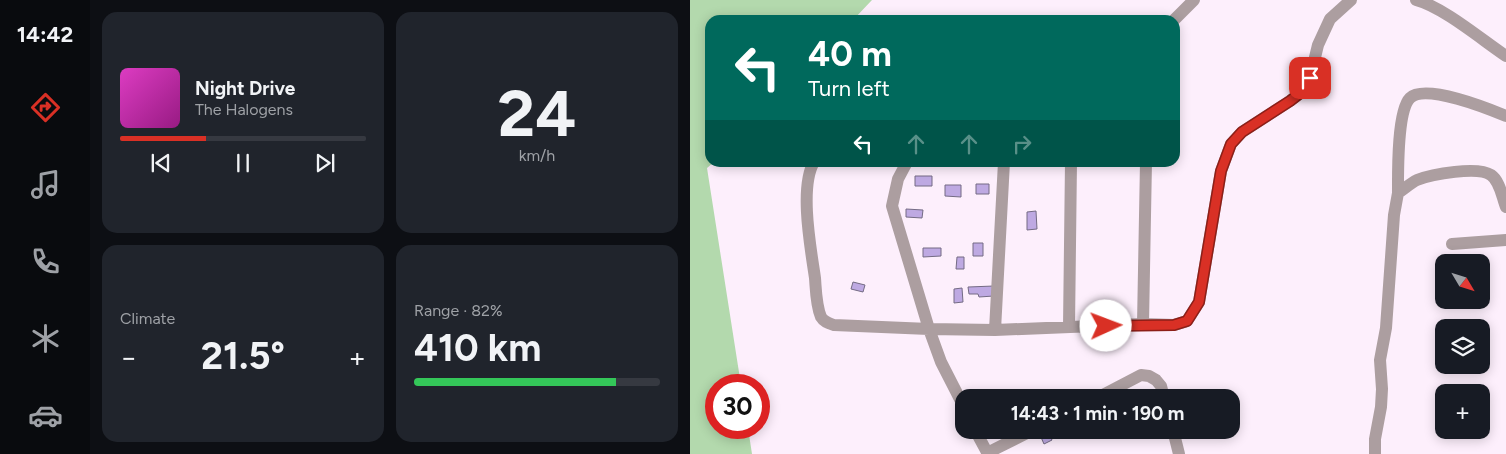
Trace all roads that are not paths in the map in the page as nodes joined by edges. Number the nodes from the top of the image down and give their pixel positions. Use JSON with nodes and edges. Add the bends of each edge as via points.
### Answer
{"nodes":[{"id":1,"x":1194,"y":0,"type":"edge"},
{"id":2,"x":1351,"y":0,"type":"edge"},
{"id":3,"x":1416,"y":0,"type":"edge"},
{"id":4,"x":1179,"y":15,"type":"edge"},
{"id":5,"x":1506,"y":56,"type":"edge"},
{"id":6,"x":1506,"y":116,"type":"edge"},
{"id":7,"x":812,"y":167,"type":"edge"},
{"id":8,"x":904,"y":167,"type":"edge"},
{"id":9,"x":1004,"y":167,"type":"edge"},
{"id":10,"x":1071,"y":167,"type":"edge"},
{"id":11,"x":1146,"y":167,"type":"edge"},
{"id":12,"x":1398,"y":193,"type":"junction"},
{"id":13,"x":1506,"y":207,"type":"edge"},
{"id":14,"x":1506,"y":240,"type":"edge"},
{"id":15,"x":1452,"y":244,"type":"dead end"},
{"id":16,"x":1142,"y":324,"type":"junction"},
{"id":17,"x":1070,"y":327,"type":"junction"},
{"id":18,"x":929,"y":329,"type":"junction"},
{"id":19,"x":995,"y":330,"type":"junction"},
{"id":20,"x":955,"y":389,"type":"edge"},
{"id":21,"x":1114,"y":389,"type":"edge"},
{"id":22,"x":1162,"y":389,"type":"edge"},
{"id":23,"x":980,"y":439,"type":"edge"},
{"id":24,"x":1016,"y":439,"type":"edge"},
{"id":25,"x":1175,"y":439,"type":"edge"},
{"id":26,"x":987,"y":454,"type":"edge"},
{"id":27,"x":1179,"y":454,"type":"edge"},
{"id":28,"x":1375,"y":454,"type":"edge"}],
"edges":[{"from":1,"to":4,"type":"street"},
{"from":2,"to":16,"type":"street","via":[[1330,19],[1303,91],[1242,132],[1231,144],[1221,171],[1199,302],[1187,321],[1174,325]]},
{"from":3,"to":5,"type":"street","via":[[1448,16]]},
{"from":6,"to":12,"type":"street","via":[[1441,95],[1421,93],[1411,97],[1404,108]]},
{"from":7,"to":18,"type":"street","via":[[808,181],[807,222],[822,318],[834,325]]},
{"from":8,"to":18,"type":"street","via":[[892,206]]},
{"from":9,"to":19,"type":"street"},
{"from":10,"to":17,"type":"street"},
{"from":11,"to":16,"type":"street"},
{"from":12,"to":13,"type":"street","via":[[1417,180],[1436,174],[1484,172],[1497,182]]},
{"from":12,"to":28,"type":"street","via":[[1386,328],[1380,360],[1382,389]]},
{"from":14,"to":15,"type":"street"},
{"from":16,"to":17,"type":"street"},
{"from":17,"to":19,"type":"street"},
{"from":18,"to":19,"type":"street"},
{"from":18,"to":20,"type":"street"},
{"from":21,"to":22,"type":"street","via":[[1141,375],[1156,380]]},
{"from":23,"to":26,"type":"street"},
{"from":24,"to":26,"type":"street"},
{"from":25,"to":27,"type":"street"}]}
